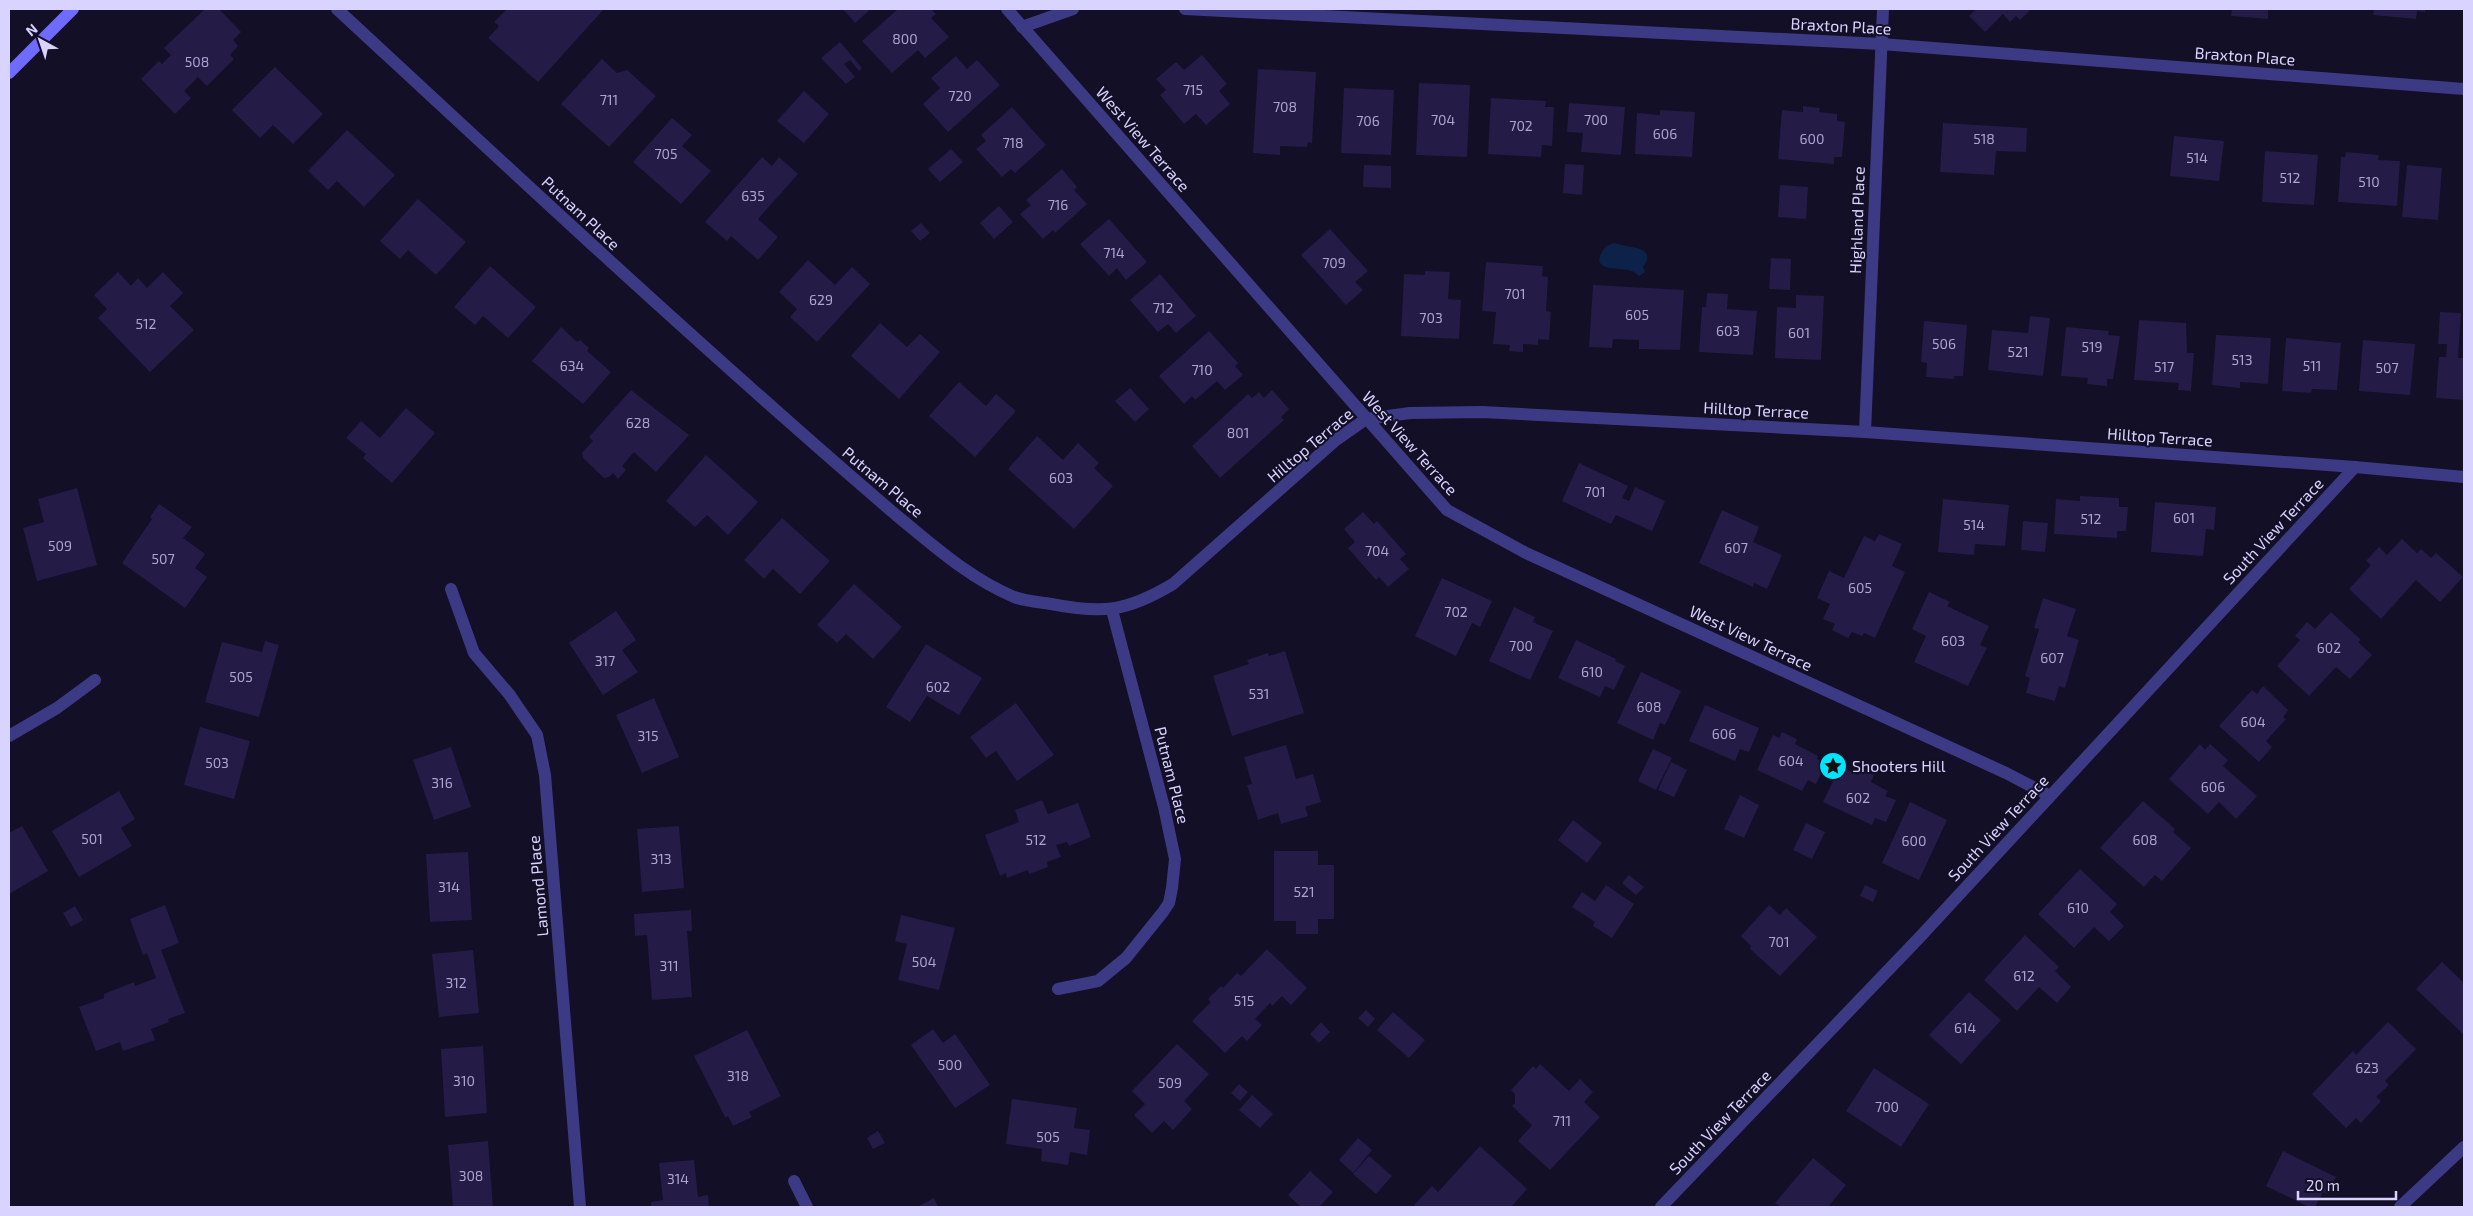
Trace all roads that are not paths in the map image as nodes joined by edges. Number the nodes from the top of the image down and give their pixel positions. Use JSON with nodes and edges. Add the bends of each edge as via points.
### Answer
{"nodes":[{"id":1,"x":73,"y":9,"type":"edge"},
{"id":2,"x":337,"y":9,"type":"edge"},
{"id":3,"x":1007,"y":9,"type":"edge"},
{"id":4,"x":1073,"y":9,"type":"edge"},
{"id":5,"x":1184,"y":9,"type":"edge"},
{"id":6,"x":1883,"y":9,"type":"edge"},
{"id":7,"x":1022,"y":27,"type":"junction"},
{"id":8,"x":1881,"y":44,"type":"junction"},
{"id":9,"x":9,"y":72,"type":"edge"},
{"id":10,"x":2464,"y":89,"type":"edge"},
{"id":11,"x":1366,"y":419,"type":"junction"},
{"id":12,"x":1865,"y":432,"type":"junction"},
{"id":13,"x":2355,"y":467,"type":"junction"},
{"id":14,"x":2464,"y":477,"type":"edge"},
{"id":15,"x":451,"y":589,"type":"dead end"},
{"id":16,"x":1112,"y":610,"type":"junction"},
{"id":17,"x":94,"y":680,"type":"dead end"},
{"id":18,"x":9,"y":736,"type":"edge"},
{"id":19,"x":2050,"y":796,"type":"junction"},
{"id":20,"x":1058,"y":988,"type":"dead end"},
{"id":21,"x":2464,"y":1147,"type":"edge"},
{"id":22,"x":794,"y":1181,"type":"dead end"},
{"id":23,"x":580,"y":1207,"type":"edge"},
{"id":24,"x":807,"y":1207,"type":"edge"},
{"id":25,"x":1661,"y":1207,"type":"edge"},
{"id":26,"x":2400,"y":1207,"type":"edge"}],
"edges":[{"from":1,"to":9,"type":"main road"},
{"from":2,"to":16,"type":"street","name":"Putnam Place","via":[[670,317],[952,562],[988,585],[1018,598],[1086,611]]},
{"from":3,"to":7,"type":"street","name":"West View Terrace"},
{"from":4,"to":7,"type":"street"},
{"from":5,"to":8,"type":"street","name":"Braxton Place"},
{"from":6,"to":8,"type":"street","name":"Highland Place"},
{"from":7,"to":11,"type":"street","name":"West View Terrace"},
{"from":8,"to":10,"type":"street","name":"Braxton Place"},
{"from":8,"to":12,"type":"street","name":"Highland Place"},
{"from":11,"to":12,"type":"street","name":"Hilltop Terrace","via":[[1410,413],[1482,412]]},
{"from":11,"to":16,"type":"street","name":"Hilltop Terrace","via":[[1336,440],[1173,584],[1145,600]]},
{"from":11,"to":19,"type":"street","name":"West View Terrace","via":[[1447,510],[1526,553]]},
{"from":12,"to":13,"type":"street","name":"Hilltop Terrace"},
{"from":13,"to":14,"type":"street","name":"Hilltop Terrace"},
{"from":13,"to":19,"type":"street","name":"South View Terrace"},
{"from":15,"to":23,"type":"street","name":"Lamond Place","via":[[474,652],[514,700],[537,735],[545,775]]},
{"from":16,"to":20,"type":"street","name":"Putnam Place","via":[[1164,807],[1175,859],[1172,888],[1169,903],[1126,958],[1098,981]]},
{"from":17,"to":18,"type":"street","via":[[57,708]]},
{"from":19,"to":25,"type":"street","name":"South View Terrace"},
{"from":21,"to":26,"type":"street"},
{"from":22,"to":24,"type":"street"}]}
